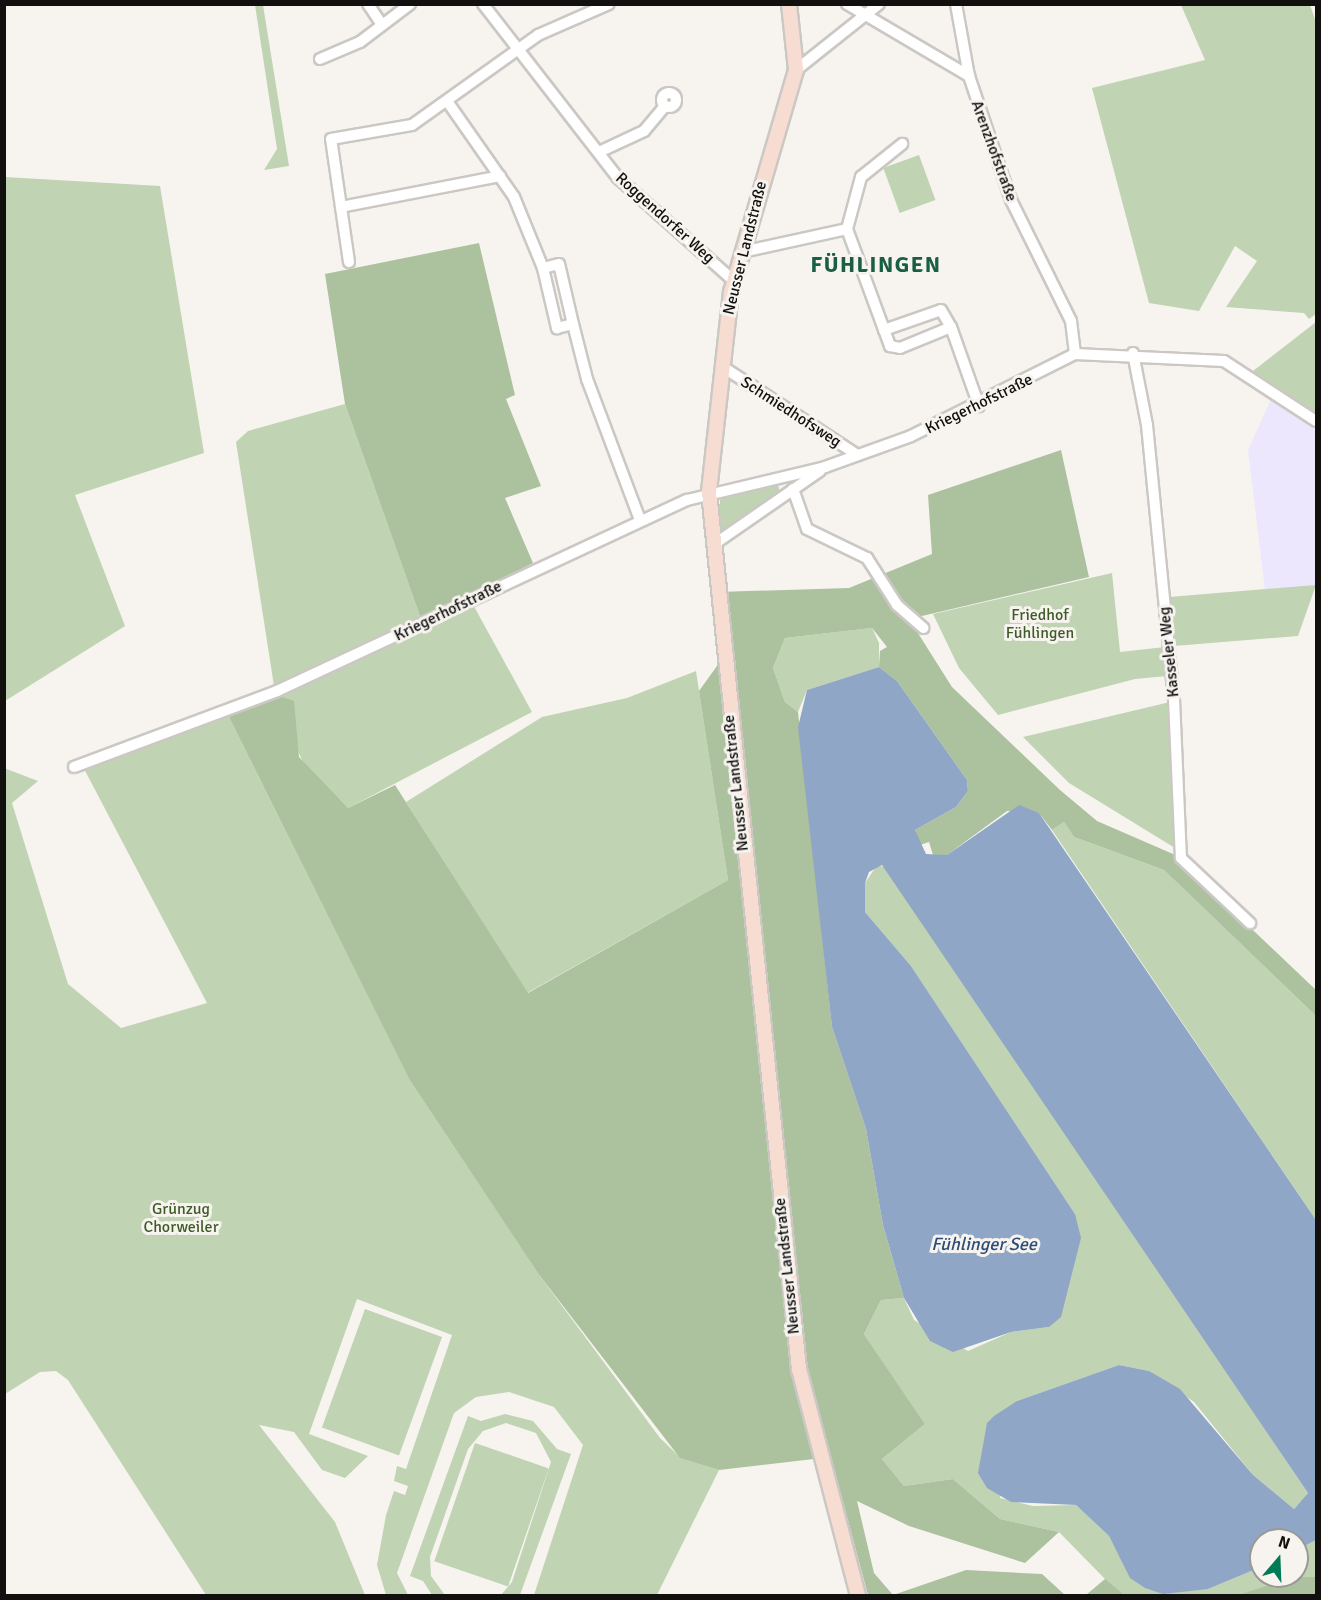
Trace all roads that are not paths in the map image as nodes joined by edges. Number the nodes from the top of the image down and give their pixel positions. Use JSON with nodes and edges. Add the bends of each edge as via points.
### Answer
{"nodes":[{"id":1,"x":368,"y":4,"type":"edge"},
{"id":2,"x":410,"y":4,"type":"edge"},
{"id":3,"x":483,"y":4,"type":"edge"},
{"id":4,"x":609,"y":4,"type":"edge"},
{"id":5,"x":789,"y":4,"type":"edge"},
{"id":6,"x":847,"y":4,"type":"edge"},
{"id":7,"x":879,"y":4,"type":"edge"},
{"id":8,"x":956,"y":4,"type":"edge"},
{"id":9,"x":865,"y":15,"type":"junction"},
{"id":10,"x":382,"y":25,"type":"junction"},
{"id":11,"x":516,"y":49,"type":"junction"},
{"id":12,"x":320,"y":59,"type":"dead end"},
{"id":13,"x":796,"y":69,"type":"junction"},
{"id":14,"x":969,"y":76,"type":"junction"},
{"id":15,"x":447,"y":101,"type":"junction"},
{"id":16,"x":665,"y":106,"type":"dead end"},
{"id":17,"x":902,"y":144,"type":"dead end"},
{"id":18,"x":598,"y":152,"type":"junction"},
{"id":19,"x":501,"y":176,"type":"junction"},
{"id":20,"x":341,"y":207,"type":"junction"},
{"id":21,"x":847,"y":229,"type":"junction"},
{"id":22,"x":742,"y":252,"type":"junction"},
{"id":23,"x":349,"y":262,"type":"dead end"},
{"id":24,"x":543,"y":268,"type":"junction"},
{"id":25,"x":734,"y":281,"type":"junction"},
{"id":26,"x":573,"y":324,"type":"junction"},
{"id":27,"x":951,"y":327,"type":"junction"},
{"id":28,"x":884,"y":330,"type":"junction"},
{"id":29,"x":1133,"y":353,"type":"junction"},
{"id":30,"x":1075,"y":354,"type":"junction"},
{"id":31,"x":726,"y":369,"type":"junction"},
{"id":32,"x":979,"y":406,"type":"junction"},
{"id":33,"x":1317,"y":421,"type":"edge"},
{"id":34,"x":856,"y":454,"type":"junction"},
{"id":35,"x":825,"y":467,"type":"junction"},
{"id":36,"x":794,"y":489,"type":"junction"},
{"id":37,"x":709,"y":492,"type":"junction"},
{"id":38,"x":640,"y":520,"type":"junction"},
{"id":39,"x":713,"y":545,"type":"junction"},
{"id":40,"x":923,"y":628,"type":"dead end"},
{"id":41,"x":74,"y":766,"type":"dead end"},
{"id":42,"x":1250,"y":923,"type":"dead end"},
{"id":43,"x":847,"y":1565,"type":"junction"},
{"id":44,"x":852,"y":1596,"type":"edge"},
{"id":45,"x":858,"y":1596,"type":"edge"}],
"edges":[{"from":1,"to":10,"type":"street"},
{"from":2,"to":10,"type":"street"},
{"from":3,"to":11,"type":"street","name":"Roggendorfer Weg"},
{"from":4,"to":11,"type":"street"},
{"from":5,"to":13,"type":"main road","name":"Neusser Landstraße"},
{"from":6,"to":9,"type":"street"},
{"from":7,"to":9,"type":"street"},
{"from":8,"to":14,"type":"street","name":"Arenzhofstraße"},
{"from":9,"to":13,"type":"street"},
{"from":9,"to":14,"type":"street"},
{"from":10,"to":12,"type":"street"},
{"from":11,"to":15,"type":"street"},
{"from":11,"to":18,"type":"street","name":"Roggendorfer Weg"},
{"from":13,"to":22,"type":"main road","name":"Neusser Landstraße"},
{"from":14,"to":30,"type":"street","name":"Arenzhofstraße","via":[[1011,201],[1071,321]]},
{"from":15,"to":19,"type":"street"},
{"from":15,"to":20,"type":"street","via":[[412,125],[331,139]]},
{"from":16,"to":18,"type":"street","via":[[644,131]]},
{"from":17,"to":21,"type":"street","via":[[861,177]]},
{"from":18,"to":25,"type":"street","name":"Roggendorfer Weg","via":[[618,178]]},
{"from":19,"to":20,"type":"street"},
{"from":19,"to":24,"type":"street"},
{"from":20,"to":23,"type":"street"},
{"from":21,"to":22,"type":"street"},
{"from":21,"to":28,"type":"street"},
{"from":22,"to":25,"type":"main road","name":"Neusser Landstraße"},
{"from":24,"to":26,"type":"street","via":[[557,328]]},
{"from":24,"to":26,"type":"street","via":[[559,264]]},
{"from":25,"to":31,"type":"main road","name":"Neusser Landstraße"},
{"from":26,"to":38,"type":"street","via":[[587,379]]},
{"from":27,"to":28,"type":"street","via":[[941,309]]},
{"from":27,"to":28,"type":"street","via":[[893,348]]},
{"from":27,"to":32,"type":"street"},
{"from":29,"to":30,"type":"street","name":"Kriegerhofstraße"},
{"from":29,"to":33,"type":"street","name":"Kriegerhofstraße","via":[[1224,361]]},
{"from":29,"to":42,"type":"street","name":"Kasseler Weg","via":[[1147,425],[1173,690],[1181,858]]},
{"from":30,"to":32,"type":"street","name":"Kriegerhofstraße"},
{"from":31,"to":34,"type":"street","name":"Schmiedhofsweg"},
{"from":31,"to":37,"type":"main road","name":"Neusser Landstraße","via":[[712,434]]},
{"from":32,"to":34,"type":"street","name":"Kriegerhofstraße"},
{"from":34,"to":35,"type":"street","name":"Kriegerhofstraße"},
{"from":35,"to":36,"type":"street","name":"Kriegerhofstraße"},
{"from":35,"to":37,"type":"street","name":"Kriegerhofstraße"},
{"from":36,"to":39,"type":"street","name":"Kriegerhofstraße"},
{"from":36,"to":40,"type":"street","via":[[807,530],[867,558],[897,604]]},
{"from":37,"to":38,"type":"street","name":"Kriegerhofstraße"},
{"from":37,"to":39,"type":"main road","name":"Neusser Landstraße"},
{"from":38,"to":41,"type":"street","name":"Kriegerhofstraße","via":[[277,691]]},
{"from":39,"to":43,"type":"main road","name":"Neusser Landstraße","via":[[791,1310],[809,1416]]},
{"from":43,"to":44,"type":"main road","name":"Neusser Landstraße"},
{"from":43,"to":45,"type":"main road","name":"Neusser Landstraße"}]}
